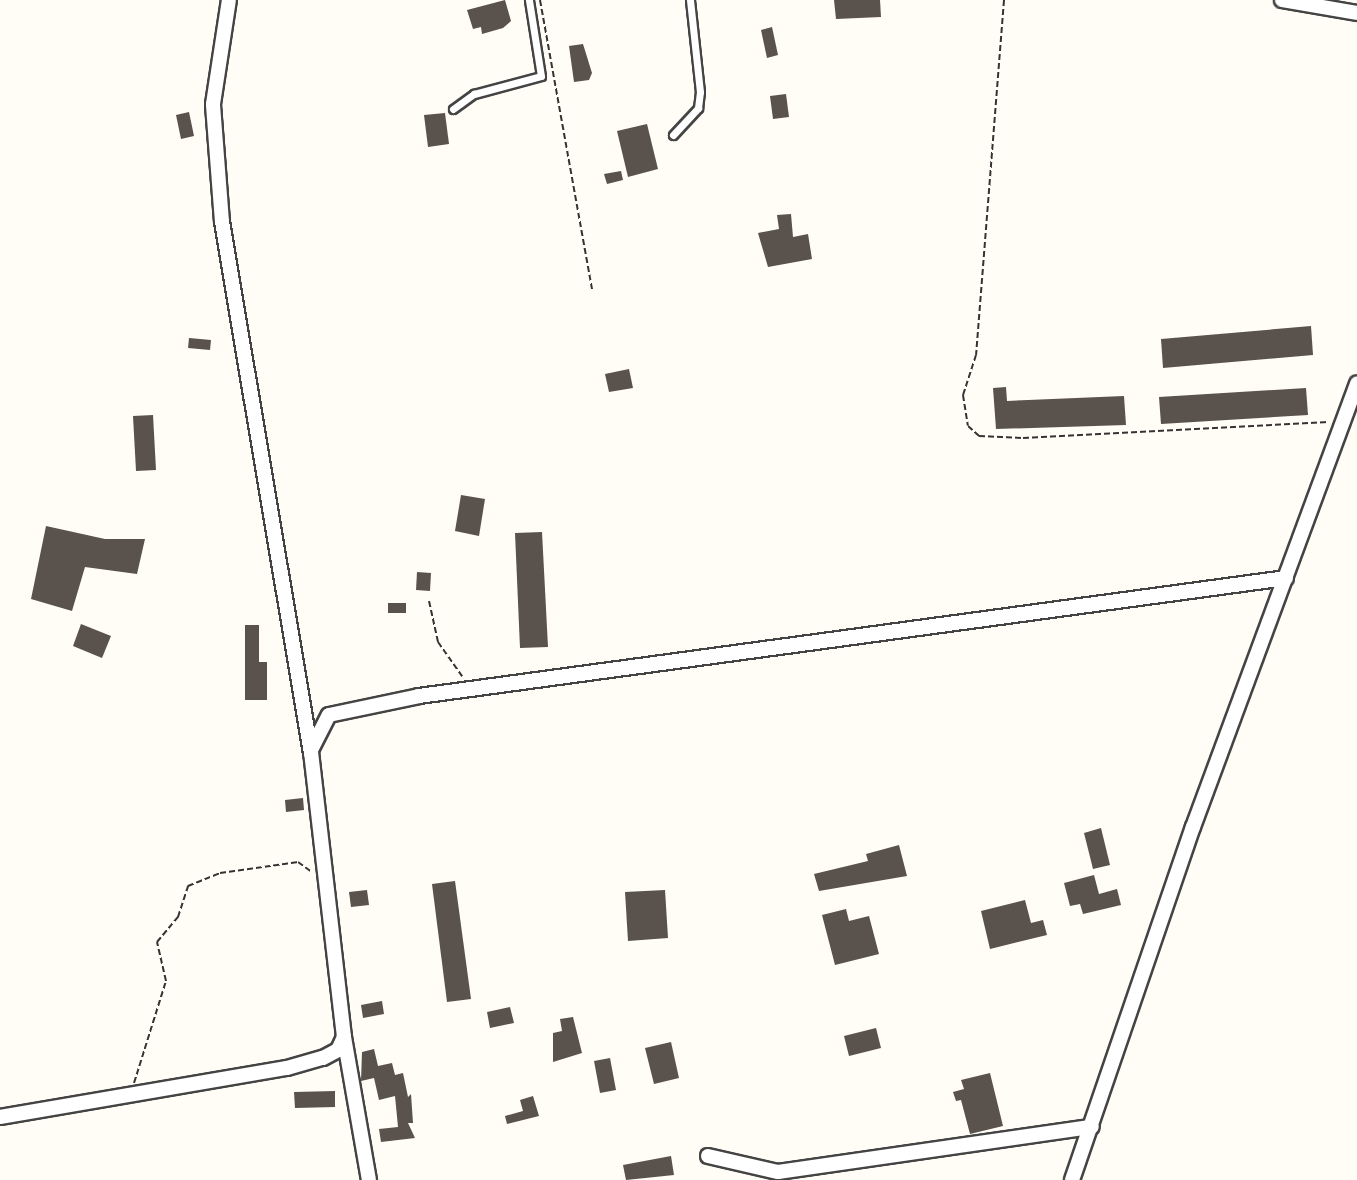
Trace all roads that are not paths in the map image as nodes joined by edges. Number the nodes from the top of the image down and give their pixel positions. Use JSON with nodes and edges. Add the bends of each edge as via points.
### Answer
{"nodes":[{"id":1,"x":229,"y":0,"type":"edge"},
{"id":2,"x":529,"y":0,"type":"edge"},
{"id":3,"x":690,"y":0,"type":"edge"},
{"id":4,"x":1282,"y":0,"type":"edge"},
{"id":5,"x":1357,"y":13,"type":"edge"},
{"id":6,"x":453,"y":110,"type":"dead end"},
{"id":7,"x":673,"y":135,"type":"dead end"},
{"id":8,"x":1357,"y":383,"type":"edge"},
{"id":9,"x":1286,"y":578,"type":"junction"},
{"id":10,"x":311,"y":753,"type":"junction"},
{"id":11,"x":344,"y":1037,"type":"junction"},
{"id":12,"x":1,"y":1114,"type":"edge"},
{"id":13,"x":1092,"y":1126,"type":"junction"},
{"id":14,"x":708,"y":1156,"type":"dead end"},
{"id":15,"x":369,"y":1180,"type":"edge"},
{"id":16,"x":1072,"y":1180,"type":"edge"}],
"edges":[{"from":1,"to":10,"type":"street","via":[[213,104],[214,146],[243,361]]},
{"from":2,"to":6,"type":"lane","via":[[541,76],[474,93]]},
{"from":3,"to":7,"type":"lane","via":[[700,92],[698,108]]},
{"from":4,"to":5,"type":"street"},
{"from":8,"to":9,"type":"street"},
{"from":9,"to":10,"type":"street","via":[[825,645],[471,688],[342,709],[321,725]]},
{"from":9,"to":13,"type":"street","via":[[1193,827]]},
{"from":10,"to":11,"type":"street"},
{"from":11,"to":12,"type":"street","via":[[338,1050],[323,1058],[130,1095]]},
{"from":11,"to":15,"type":"street"},
{"from":13,"to":14,"type":"street","via":[[778,1172]]},
{"from":13,"to":16,"type":"street"}]}
